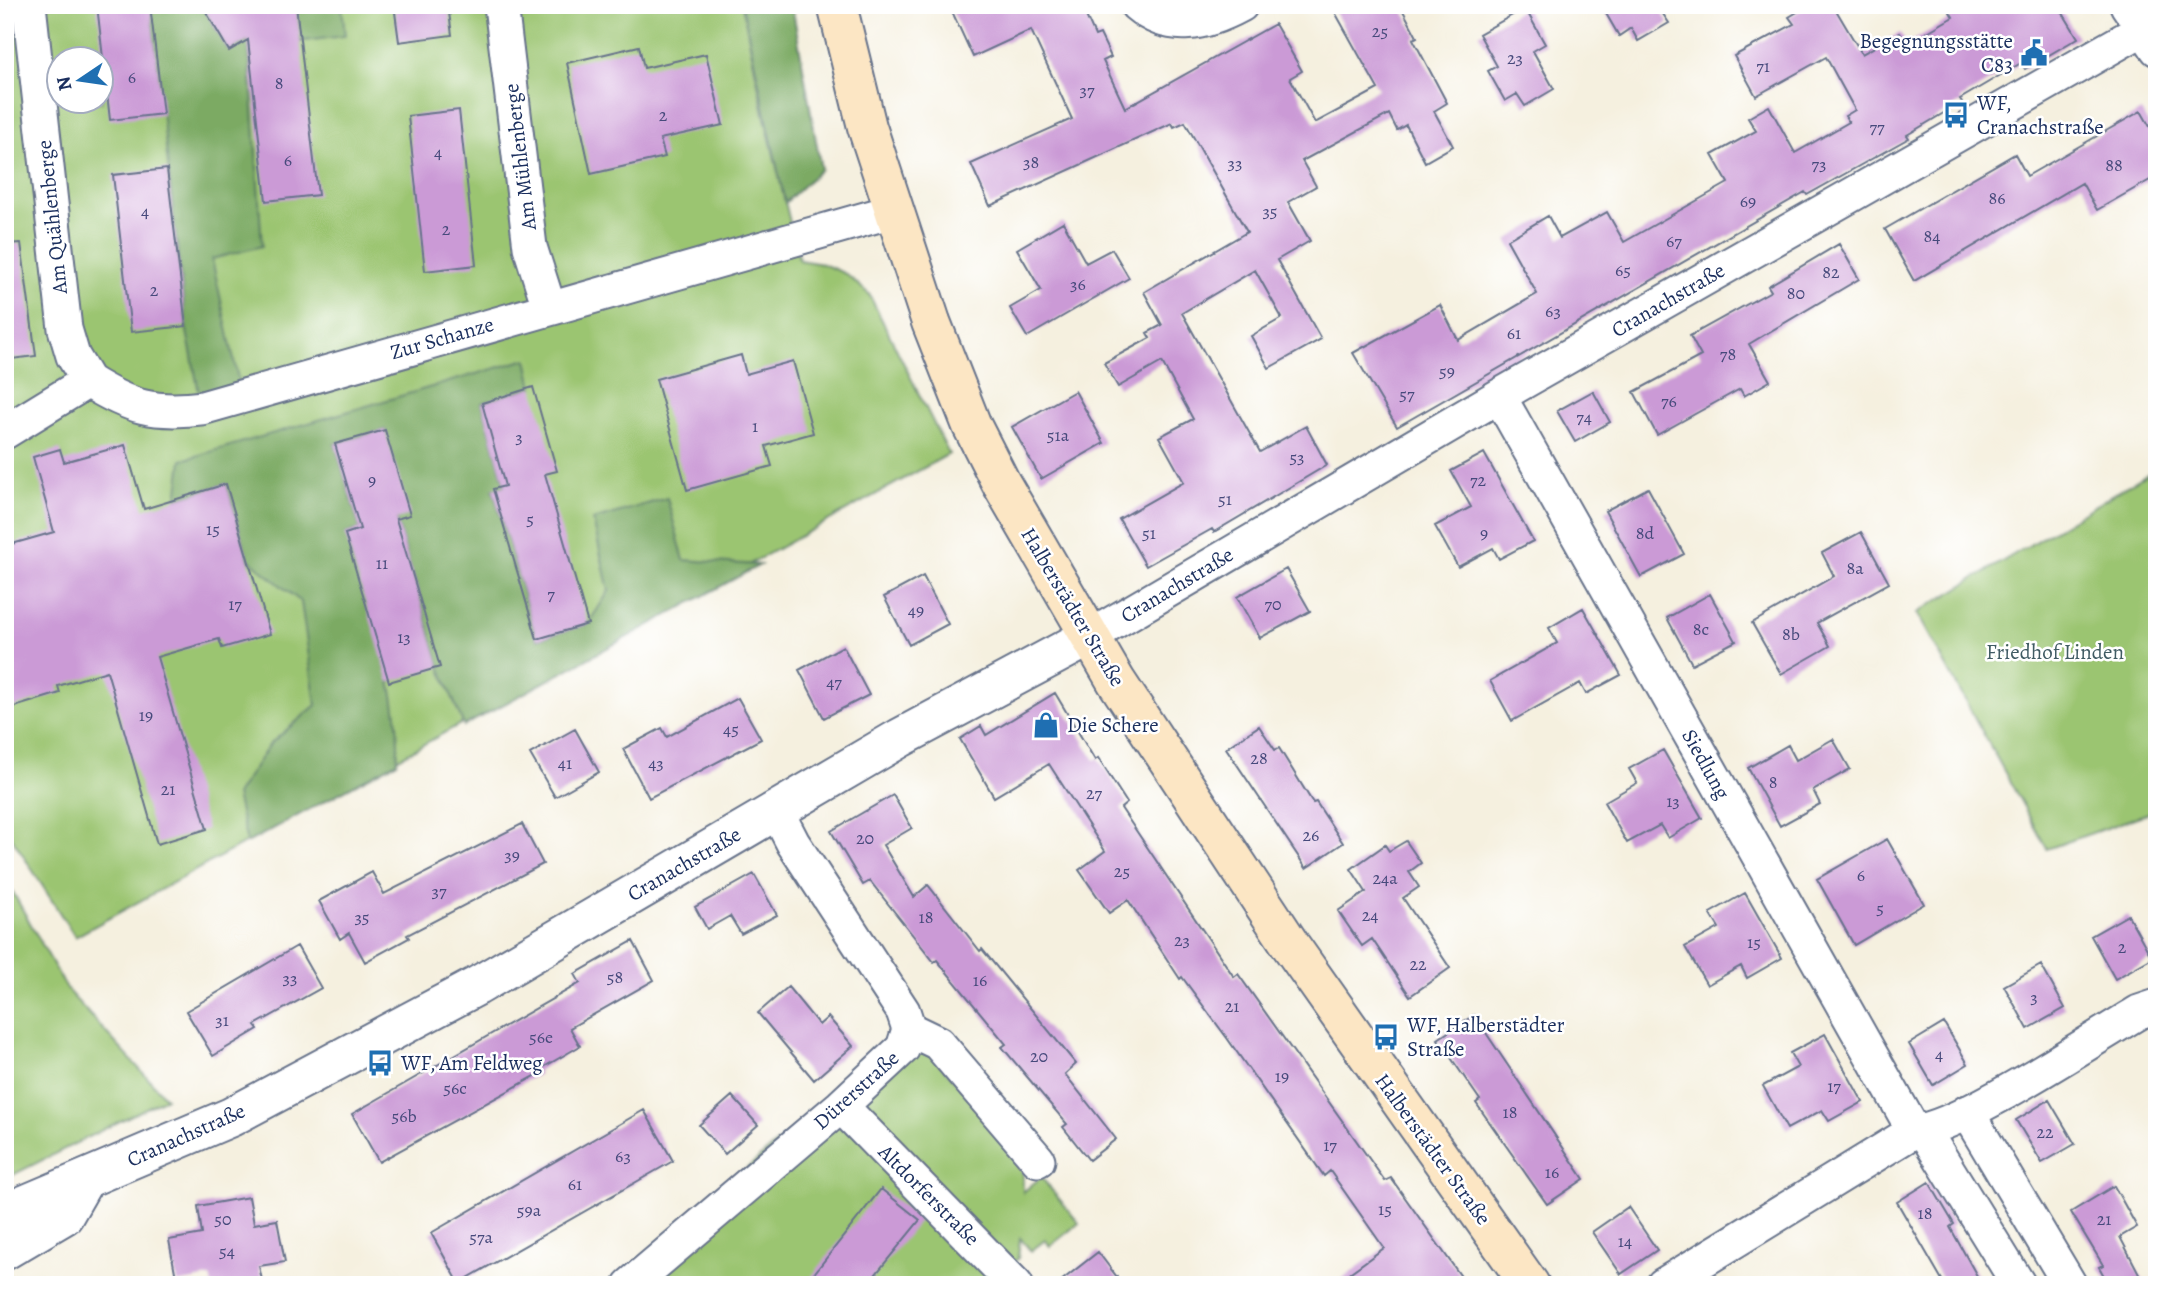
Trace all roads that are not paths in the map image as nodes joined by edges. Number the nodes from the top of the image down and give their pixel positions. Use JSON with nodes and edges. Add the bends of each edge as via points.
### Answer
{"nodes":[{"id":1,"x":29,"y":5,"type":"edge"},
{"id":2,"x":502,"y":5,"type":"edge"},
{"id":3,"x":837,"y":5,"type":"edge"},
{"id":4,"x":1138,"y":5,"type":"edge"},
{"id":5,"x":1241,"y":5,"type":"edge"},
{"id":6,"x":2142,"y":28,"type":"edge"},
{"id":7,"x":893,"y":211,"type":"junction"},
{"id":8,"x":549,"y":307,"type":"junction"},
{"id":9,"x":88,"y":381,"type":"junction"},
{"id":10,"x":1499,"y":396,"type":"junction"},
{"id":11,"x":5,"y":432,"type":"edge"},
{"id":12,"x":1089,"y":637,"type":"junction"},
{"id":13,"x":776,"y":810,"type":"junction"},
{"id":14,"x":2157,"y":1006,"type":"edge"},
{"id":15,"x":909,"y":1029,"type":"junction"},
{"id":16,"x":841,"y":1106,"type":"junction"},
{"id":17,"x":1967,"y":1112,"type":"junction"},
{"id":18,"x":1919,"y":1131,"type":"junction"},
{"id":19,"x":1038,"y":1160,"type":"dead end"},
{"id":20,"x":89,"y":1177,"type":"junction"},
{"id":21,"x":5,"y":1213,"type":"edge"},
{"id":22,"x":5,"y":1253,"type":"edge"},
{"id":23,"x":1011,"y":1282,"type":"edge"},
{"id":24,"x":630,"y":1285,"type":"edge"},
{"id":25,"x":1530,"y":1285,"type":"edge"},
{"id":26,"x":1663,"y":1285,"type":"edge"},
{"id":27,"x":2019,"y":1285,"type":"edge"},
{"id":28,"x":2070,"y":1285,"type":"edge"}],
"edges":[{"from":1,"to":9,"type":"street","name":"Am Quählenberge","via":[[65,329],[73,356]]},
{"from":2,"to":8,"type":"street","name":"Am Mühlenberge","via":[[530,247]]},
{"from":3,"to":7,"type":"main road","name":"Halberstädter Straße"},
{"from":4,"to":5,"type":"street","via":[[1151,16],[1170,22],[1196,23]]},
{"from":6,"to":10,"type":"street","name":"Cranachstraße"},
{"from":7,"to":8,"type":"street","name":"Zur Schanze"},
{"from":7,"to":12,"type":"main road","name":"Halberstädter Straße","via":[[972,426]]},
{"from":8,"to":9,"type":"street","name":"Zur Schanze","via":[[202,408],[166,412],[140,407]]},
{"from":9,"to":11,"type":"street"},
{"from":10,"to":12,"type":"street","name":"Cranachstraße"},
{"from":10,"to":18,"type":"street","name":"Siedlung"},
{"from":12,"to":13,"type":"street","name":"Cranachstraße"},
{"from":12,"to":25,"type":"main road","name":"Halberstädter Straße","via":[[1298,957]]},
{"from":13,"to":15,"type":"street","name":"Dürerstraße","via":[[903,1011]]},
{"from":13,"to":20,"type":"street","name":"Cranachstraße","via":[[477,986],[231,1117]]},
{"from":14,"to":17,"type":"street","via":[[2139,1012]]},
{"from":15,"to":16,"type":"street","name":"Dürerstraße","via":[[904,1048]]},
{"from":15,"to":19,"type":"street","via":[[938,1043]]},
{"from":16,"to":23,"type":"street","name":"Altdorferstraße"},
{"from":16,"to":24,"type":"street","name":"Dürerstraße"},
{"from":17,"to":18,"type":"street"},
{"from":17,"to":28,"type":"street"},
{"from":18,"to":26,"type":"street"},
{"from":18,"to":27,"type":"street","name":"Siedlung"},
{"from":20,"to":21,"type":"street","name":"Cranachstraße"},
{"from":20,"to":22,"type":"street","via":[[66,1217]]}]}
